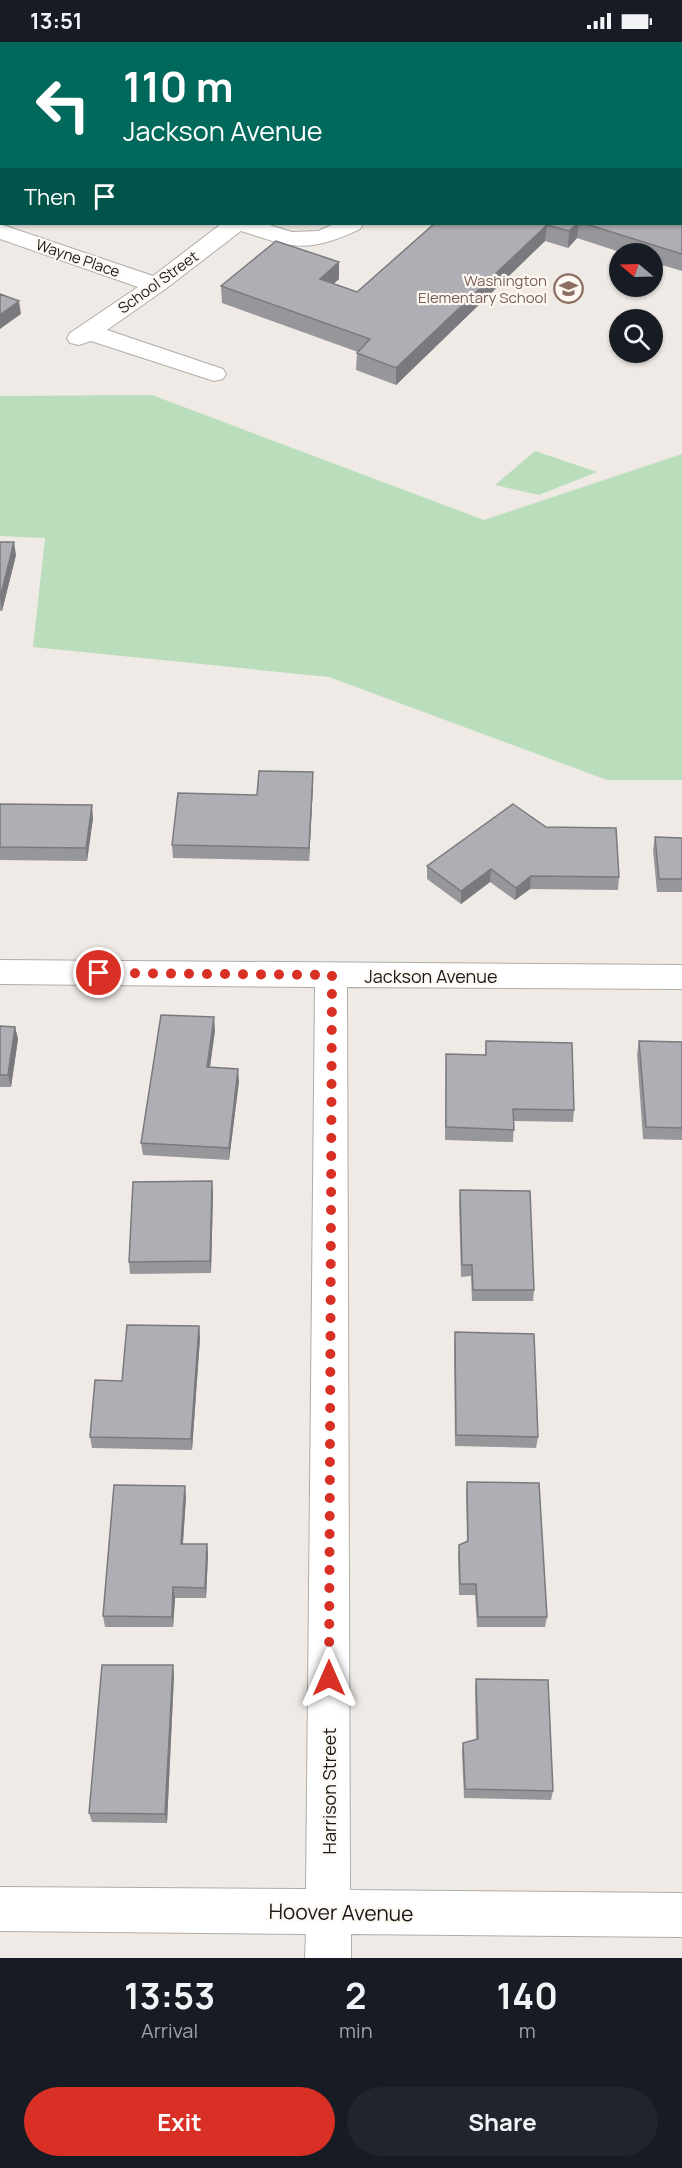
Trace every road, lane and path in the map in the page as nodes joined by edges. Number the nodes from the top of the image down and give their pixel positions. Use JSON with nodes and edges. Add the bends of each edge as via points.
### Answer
{"nodes":[{"id":1,"x":233,"y":225,"type":"edge"},
{"id":2,"x":247,"y":225,"type":"edge"},
{"id":3,"x":350,"y":225,"type":"edge"},
{"id":4,"x":0,"y":231,"type":"edge"},
{"id":5,"x":156,"y":285,"type":"junction"},
{"id":6,"x":214,"y":374,"type":"dead end"},
{"id":7,"x":0,"y":972,"type":"edge"},
{"id":8,"x":332,"y":975,"type":"junction"},
{"id":9,"x":682,"y":977,"type":"edge"},
{"id":10,"x":0,"y":1909,"type":"edge"},
{"id":11,"x":328,"y":1912,"type":"junction"},
{"id":12,"x":682,"y":1915,"type":"edge"},
{"id":13,"x":328,"y":1958,"type":"edge"}],
"edges":[{"from":1,"to":5,"type":"street","name":"School Street"},
{"from":2,"to":3,"type":"street","via":[[290,239],[322,238]]},
{"from":4,"to":5,"type":"street","name":"Wayne Place"},
{"from":5,"to":6,"type":"street","name":"School Street","via":[[83,335]]},
{"from":7,"to":8,"type":"street","name":"Jackson Avenue"},
{"from":8,"to":9,"type":"street","name":"Jackson Avenue"},
{"from":8,"to":11,"type":"street","name":"Harrison Street"},
{"from":10,"to":11,"type":"street","name":"Hoover Avenue"},
{"from":11,"to":12,"type":"street","name":"Hoover Avenue"},
{"from":11,"to":13,"type":"street","name":"Harrison Street"}]}
